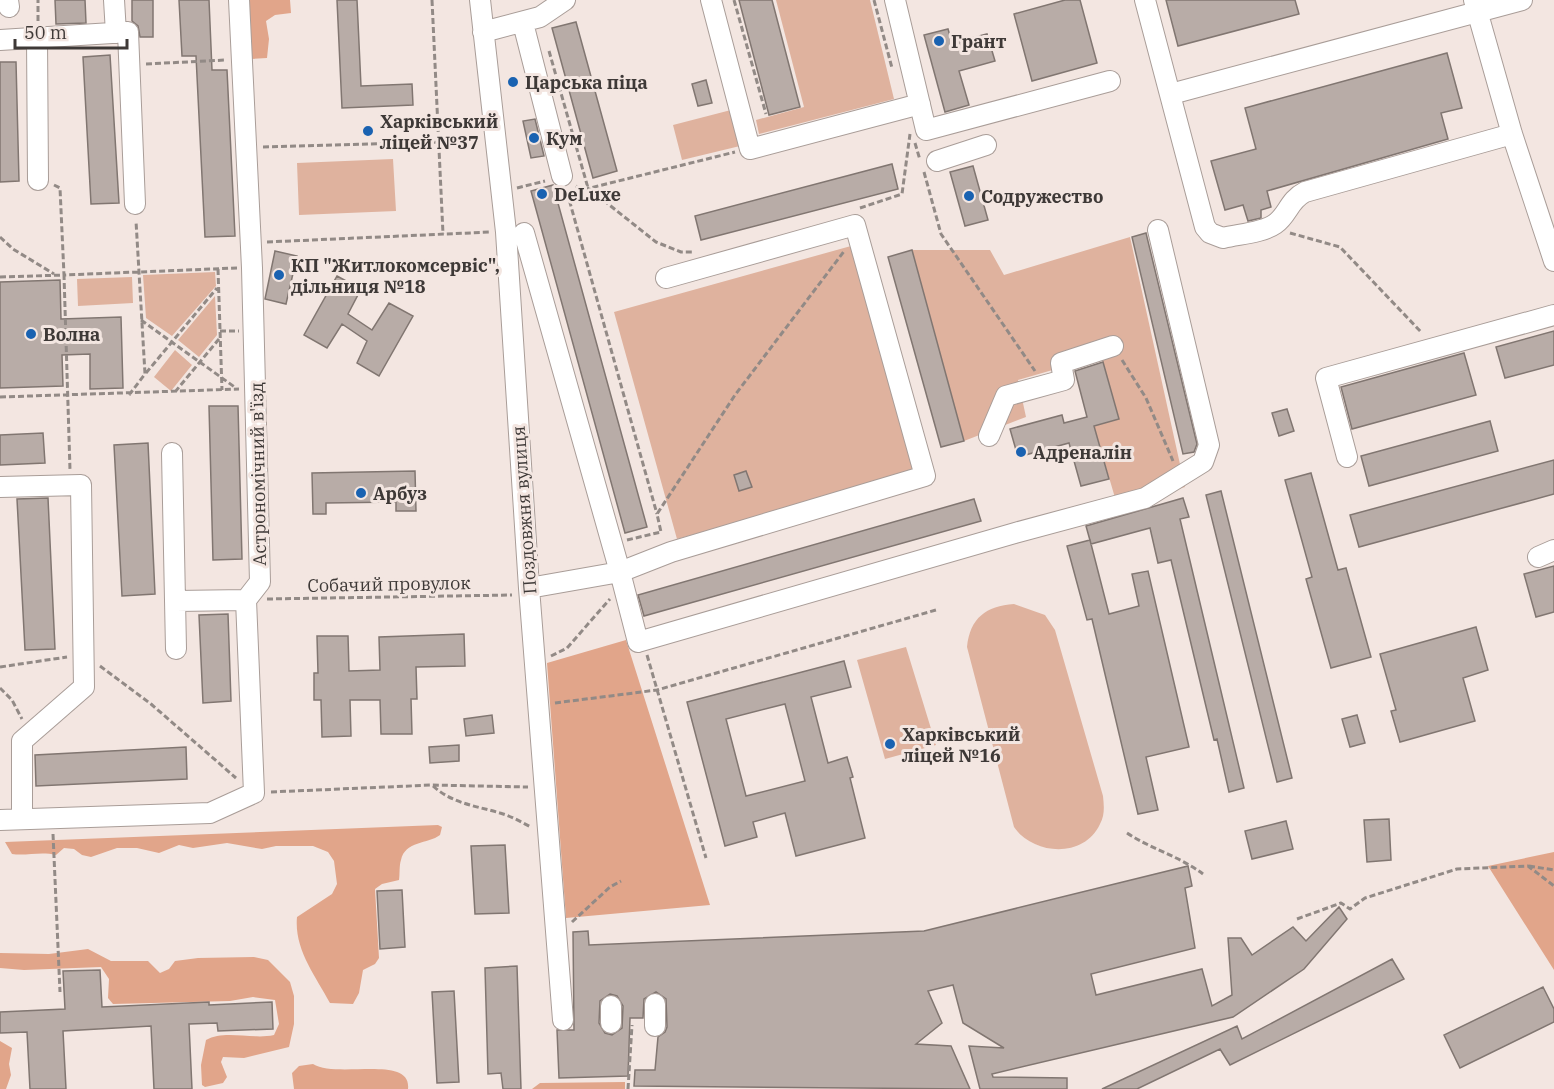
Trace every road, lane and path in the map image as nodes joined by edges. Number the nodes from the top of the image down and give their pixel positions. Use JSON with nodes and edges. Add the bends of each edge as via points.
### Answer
{"nodes":[{"id":1,"x":38,"y":0,"type":"edge"},
{"id":2,"x":114,"y":0,"type":"edge"},
{"id":3,"x":239,"y":0,"type":"edge"},
{"id":4,"x":432,"y":0,"type":"edge"},
{"id":5,"x":480,"y":0,"type":"edge"},
{"id":6,"x":565,"y":0,"type":"edge"},
{"id":7,"x":711,"y":0,"type":"edge"},
{"id":8,"x":734,"y":0,"type":"edge"},
{"id":9,"x":874,"y":0,"type":"edge"},
{"id":10,"x":895,"y":0,"type":"edge"},
{"id":11,"x":1146,"y":0,"type":"edge"},
{"id":12,"x":1522,"y":0,"type":"edge"},
{"id":13,"x":1476,"y":6,"type":"edge"},
{"id":14,"x":532,"y":20,"type":"junction"},
{"id":15,"x":483,"y":32,"type":"junction"},
{"id":16,"x":116,"y":33,"type":"junction"},
{"id":17,"x":37,"y":38,"type":"junction"},
{"id":18,"x":0,"y":40,"type":"edge"},
{"id":19,"x":242,"y":59,"type":"junction"},
{"id":20,"x":129,"y":65,"type":"junction"},
{"id":21,"x":894,"y":76,"type":"dead end"},
{"id":22,"x":1110,"y":81,"type":"dead end"},
{"id":23,"x":1171,"y":94,"type":"junction"},
{"id":24,"x":920,"y":104,"type":"junction"},
{"id":25,"x":766,"y":114,"type":"dead end"},
{"id":26,"x":1512,"y":134,"type":"junction"},
{"id":27,"x":438,"y":142,"type":"junction"},
{"id":28,"x":986,"y":145,"type":"dead end"},
{"id":29,"x":246,"y":148,"type":"junction"},
{"id":30,"x":750,"y":148,"type":"junction"},
{"id":31,"x":937,"y":161,"type":"dead end"},
{"id":32,"x":562,"y":176,"type":"junction"},
{"id":33,"x":38,"y":180,"type":"joint"},
{"id":34,"x":588,"y":188,"type":"junction"},
{"id":35,"x":510,"y":190,"type":"dead end"},
{"id":36,"x":135,"y":204,"type":"joint"},
{"id":37,"x":858,"y":209,"type":"dead end"},
{"id":38,"x":1269,"y":227,"type":"junction"},
{"id":39,"x":1158,"y":230,"type":"dead end"},
{"id":40,"x":515,"y":232,"type":"junction"},
{"id":41,"x":443,"y":234,"type":"junction"},
{"id":42,"x":1551,"y":234,"type":"edge"},
{"id":43,"x":857,"y":235,"type":"junction"},
{"id":44,"x":0,"y":237,"type":"edge"},
{"id":45,"x":250,"y":243,"type":"junction"},
{"id":46,"x":699,"y":252,"type":"dead end"},
{"id":47,"x":1554,"y":261,"type":"edge"},
{"id":48,"x":252,"y":268,"type":"junction"},
{"id":49,"x":218,"y":269,"type":"junction"},
{"id":50,"x":138,"y":272,"type":"junction"},
{"id":51,"x":56,"y":275,"type":"junction"},
{"id":52,"x":64,"y":275,"type":"junction"},
{"id":53,"x":0,"y":277,"type":"edge"},
{"id":54,"x":666,"y":278,"type":"dead end"},
{"id":55,"x":218,"y":287,"type":"junction"},
{"id":56,"x":1554,"y":315,"type":"edge"},
{"id":57,"x":141,"y":320,"type":"junction"},
{"id":58,"x":220,"y":338,"type":"junction"},
{"id":59,"x":172,"y":342,"type":"junction"},
{"id":60,"x":1113,"y":346,"type":"joint"},
{"id":61,"x":1436,"y":347,"type":"junction"},
{"id":62,"x":145,"y":374,"type":"junction"},
{"id":63,"x":1045,"y":385,"type":"junction"},
{"id":64,"x":247,"y":389,"type":"junction"},
{"id":65,"x":222,"y":390,"type":"junction"},
{"id":66,"x":174,"y":392,"type":"junction"},
{"id":67,"x":68,"y":395,"type":"junction"},
{"id":68,"x":129,"y":395,"type":"junction"},
{"id":69,"x":0,"y":398,"type":"edge"},
{"id":70,"x":989,"y":436,"type":"dead end"},
{"id":71,"x":172,"y":453,"type":"dead end"},
{"id":72,"x":1347,"y":457,"type":"dead end"},
{"id":73,"x":1180,"y":477,"type":"junction"},
{"id":74,"x":71,"y":484,"type":"junction"},
{"id":75,"x":0,"y":487,"type":"edge"},
{"id":76,"x":657,"y":514,"type":"junction"},
{"id":77,"x":661,"y":532,"type":"junction"},
{"id":78,"x":654,"y":541,"type":"dead end"},
{"id":79,"x":621,"y":542,"type":"dead end"},
{"id":80,"x":621,"y":578,"type":"junction"},
{"id":81,"x":529,"y":588,"type":"junction"},
{"id":82,"x":246,"y":600,"type":"junction"},
{"id":83,"x":176,"y":601,"type":"junction"},
{"id":84,"x":936,"y":610,"type":"dead end"},
{"id":85,"x":176,"y":649,"type":"dead end"},
{"id":86,"x":84,"y":655,"type":"junction"},
{"id":87,"x":647,"y":655,"type":"dead end"},
{"id":88,"x":541,"y":660,"type":"dead end"},
{"id":89,"x":0,"y":667,"type":"edge"},
{"id":90,"x":0,"y":688,"type":"edge"},
{"id":91,"x":657,"y":690,"type":"junction"},
{"id":92,"x":544,"y":705,"type":"dead end"},
{"id":93,"x":22,"y":741,"type":"junction"},
{"id":94,"x":432,"y":785,"type":"junction"},
{"id":95,"x":544,"y":786,"type":"junction"},
{"id":96,"x":254,"y":792,"type":"junction"},
{"id":97,"x":22,"y":819,"type":"junction"},
{"id":98,"x":52,"y":819,"type":"junction"},
{"id":99,"x":0,"y":820,"type":"edge"},
{"id":100,"x":1127,"y":833,"type":"dead end"},
{"id":101,"x":548,"y":835,"type":"junction"},
{"id":102,"x":706,"y":858,"type":"dead end"},
{"id":103,"x":1528,"y":866,"type":"junction"},
{"id":104,"x":1554,"y":870,"type":"edge"},
{"id":105,"x":1203,"y":874,"type":"dead end"},
{"id":106,"x":621,"y":881,"type":"dead end"},
{"id":107,"x":1554,"y":886,"type":"edge"},
{"id":108,"x":1297,"y":919,"type":"dead end"},
{"id":109,"x":569,"y":926,"type":"dead end"},
{"id":110,"x":60,"y":992,"type":"dead end"},
{"id":111,"x":655,"y":1004,"type":"dead end"},
{"id":112,"x":562,"y":1020,"type":"dead end"},
{"id":113,"x":632,"y":1025,"type":"dead end"},
{"id":114,"x":655,"y":1026,"type":"dead end"},
{"id":115,"x":628,"y":1089,"type":"edge"}],
"edges":[{"from":1,"to":17,"type":"path"},
{"from":2,"to":16,"type":"street"},
{"from":3,"to":19,"type":"street","name":"Астрономічний в'їзд"},
{"from":4,"to":27,"type":"path"},
{"from":5,"to":15,"type":"street","name":"Поздовжня вулиця"},
{"from":6,"to":14,"type":"street"},
{"from":7,"to":30,"type":"street"},
{"from":8,"to":25,"type":"path"},
{"from":9,"to":21,"type":"path"},
{"from":10,"to":24,"type":"street"},
{"from":11,"to":23,"type":"street"},
{"from":12,"to":13,"type":"street"},
{"from":13,"to":23,"type":"street"},
{"from":13,"to":26,"type":"street"},
{"from":14,"to":15,"type":"street"},
{"from":14,"to":32,"type":"street"},
{"from":14,"to":34,"type":"path"},
{"from":15,"to":40,"type":"street","name":"Поздовжня вулиця"},
{"from":16,"to":17,"type":"street"},
{"from":16,"to":20,"type":"street","via":[[128,32]]},
{"from":17,"to":18,"type":"street"},
{"from":17,"to":33,"type":"street"},
{"from":19,"to":20,"type":"path"},
{"from":19,"to":29,"type":"street","name":"Астрономічний в'їзд"},
{"from":20,"to":36,"type":"street"},
{"from":22,"to":24,"type":"street","via":[[926,130]]},
{"from":23,"to":38,"type":"street","via":[[1205,227],[1223,238]]},
{"from":24,"to":30,"type":"street"},
{"from":26,"to":38,"type":"street","via":[[1305,192],[1291,201],[1282,217]]},
{"from":26,"to":42,"type":"street"},
{"from":27,"to":29,"type":"path"},
{"from":27,"to":41,"type":"path"},
{"from":28,"to":31,"type":"street"},
{"from":29,"to":45,"type":"street","name":"Астрономічний в'їзд"},
{"from":30,"to":34,"type":"path"},
{"from":32,"to":34,"type":"path","via":[[582,190]]},
{"from":32,"to":35,"type":"path"},
{"from":32,"to":76,"type":"path"},
{"from":33,"to":52,"type":"path","via":[[60,188]]},
{"from":34,"to":46,"type":"path","via":[[656,242],[681,252]]},
{"from":36,"to":50,"type":"path"},
{"from":37,"to":63,"type":"path","via":[[902,194],[911,130],[941,234]]},
{"from":38,"to":61,"type":"path","via":[[1340,248]]},
{"from":39,"to":73,"type":"street","via":[[1209,445],[1203,462]]},
{"from":40,"to":41,"type":"path"},
{"from":40,"to":80,"type":"street"},
{"from":40,"to":81,"type":"street","name":"Поздовжня вулиця"},
{"from":41,"to":45,"type":"path"},
{"from":42,"to":47,"type":"street"},
{"from":43,"to":54,"type":"street","via":[[855,225]]},
{"from":43,"to":76,"type":"path","via":[[735,396]]},
{"from":43,"to":80,"type":"street","via":[[926,476],[670,552]]},
{"from":44,"to":51,"type":"path"},
{"from":45,"to":48,"type":"street","name":"Астрономічний в'їзд"},
{"from":48,"to":49,"type":"path"},
{"from":48,"to":64,"type":"street","name":"Астрономічний в'їзд"},
{"from":49,"to":50,"type":"path"},
{"from":49,"to":55,"type":"path"},
{"from":50,"to":52,"type":"path"},
{"from":50,"to":57,"type":"path"},
{"from":51,"to":52,"type":"path"},
{"from":51,"to":53,"type":"path"},
{"from":52,"to":67,"type":"path"},
{"from":55,"to":58,"type":"path"},
{"from":55,"to":59,"type":"path"},
{"from":56,"to":61,"type":"street"},
{"from":57,"to":59,"type":"path"},
{"from":57,"to":62,"type":"path"},
{"from":58,"to":65,"type":"path"},
{"from":58,"to":66,"type":"path"},
{"from":59,"to":62,"type":"path"},
{"from":59,"to":64,"type":"path"},
{"from":60,"to":63,"type":"street","via":[[1060,363],[1064,380]]},
{"from":60,"to":73,"type":"path","via":[[1146,398]]},
{"from":61,"to":72,"type":"street","via":[[1326,378]]},
{"from":62,"to":68,"type":"path"},
{"from":63,"to":70,"type":"street","via":[[1006,396]]},
{"from":64,"to":65,"type":"path"},
{"from":64,"to":82,"type":"street","name":"Астрономічний в'їзд","via":[[260,582]]},
{"from":65,"to":66,"type":"path"},
{"from":66,"to":68,"type":"path"},
{"from":67,"to":68,"type":"path"},
{"from":67,"to":69,"type":"path"},
{"from":67,"to":74,"type":"path"},
{"from":71,"to":83,"type":"street"},
{"from":73,"to":80,"type":"street","via":[[1145,498],[638,642]]},
{"from":74,"to":75,"type":"street"},
{"from":74,"to":86,"type":"street","via":[[81,485]]},
{"from":76,"to":77,"type":"path"},
{"from":77,"to":78,"type":"path"},
{"from":77,"to":79,"type":"path"},
{"from":80,"to":81,"type":"street"},
{"from":80,"to":88,"type":"path","via":[[567,648]]},
{"from":81,"to":82,"type":"path","name":"Собачий провулок","via":[[523,595]]},
{"from":81,"to":95,"type":"street","name":"Поздовжня вулиця"},
{"from":82,"to":83,"type":"street"},
{"from":82,"to":96,"type":"street"},
{"from":83,"to":85,"type":"street"},
{"from":84,"to":91,"type":"path"},
{"from":86,"to":89,"type":"path"},
{"from":86,"to":93,"type":"street","via":[[84,687]]},
{"from":86,"to":96,"type":"path","via":[[151,704]]},
{"from":87,"to":91,"type":"path"},
{"from":90,"to":93,"type":"path","via":[[21,712]]},
{"from":91,"to":92,"type":"path"},
{"from":91,"to":102,"type":"path"},
{"from":93,"to":97,"type":"street"},
{"from":94,"to":95,"type":"path"},
{"from":94,"to":96,"type":"path"},
{"from":94,"to":101,"type":"path","via":[[470,806],[507,815]]},
{"from":95,"to":101,"type":"street","name":"Поздовжня вулиця"},
{"from":96,"to":98,"type":"street","via":[[210,813]]},
{"from":97,"to":98,"type":"street"},
{"from":97,"to":99,"type":"street"},
{"from":98,"to":110,"type":"path"},
{"from":100,"to":105,"type":"path"},
{"from":101,"to":112,"type":"street","name":"Поздовжня вулиця"},
{"from":103,"to":104,"type":"path"},
{"from":103,"to":107,"type":"path"},
{"from":103,"to":108,"type":"path","via":[[1457,868],[1365,898],[1350,909],[1341,903]]},
{"from":106,"to":109,"type":"path","via":[[609,887]]},
{"from":111,"to":114,"type":"street"},
{"from":113,"to":115,"type":"path"}]}
